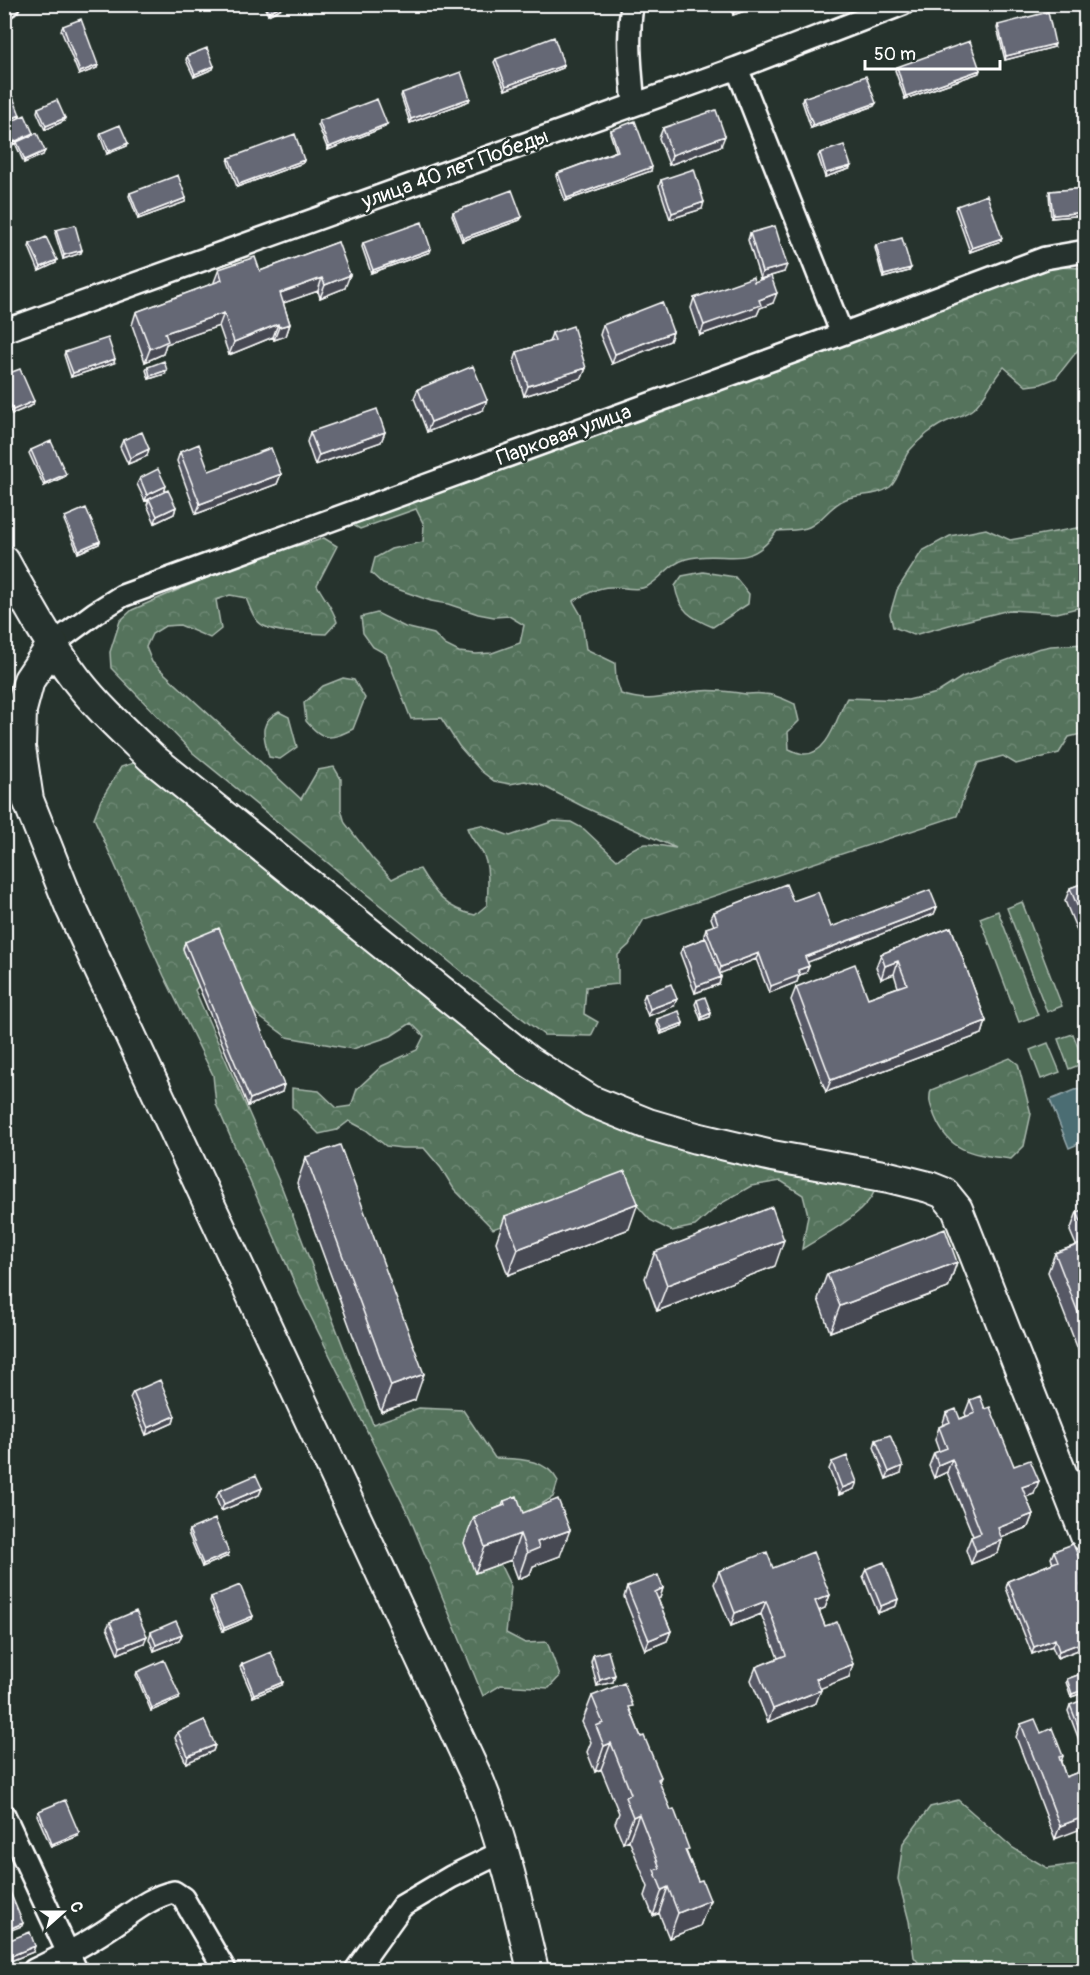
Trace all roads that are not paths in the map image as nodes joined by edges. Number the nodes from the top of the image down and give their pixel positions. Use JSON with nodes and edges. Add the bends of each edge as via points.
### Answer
{"nodes":[{"id":1,"x":632,"y":4,"type":"edge"},
{"id":2,"x":903,"y":4,"type":"edge"},
{"id":3,"x":737,"y":68,"type":"junction"},
{"id":4,"x":634,"y":105,"type":"junction"},
{"id":5,"x":1086,"y":250,"type":"edge"},
{"id":6,"x":4,"y":331,"type":"edge"},
{"id":7,"x":842,"y":334,"type":"junction"},
{"id":8,"x":4,"y":561,"type":"edge"},
{"id":9,"x":53,"y":644,"type":"junction"},
{"id":10,"x":1086,"y":1536,"type":"edge"},
{"id":11,"x":4,"y":1815,"type":"edge"},
{"id":12,"x":504,"y":1851,"type":"junction"},
{"id":13,"x":72,"y":1962,"type":"edge"},
{"id":14,"x":34,"y":1971,"type":"edge"},
{"id":15,"x":225,"y":1971,"type":"edge"},
{"id":16,"x":357,"y":1971,"type":"edge"},
{"id":17,"x":533,"y":1971,"type":"edge"}],
"edges":[{"from":1,"to":4,"type":"street","via":[[629,55]]},
{"from":2,"to":3,"type":"street","name":"улица 40 лет Победы"},
{"from":3,"to":4,"type":"street","name":"улица 40 лет Победы"},
{"from":3,"to":7,"type":"street"},
{"from":4,"to":6,"type":"street","name":"улица 40 лет Победы"},
{"from":5,"to":7,"type":"street","name":"Парковая улица","via":[[1045,258]]},
{"from":7,"to":9,"type":"street","name":"Парковая улица","via":[[122,596]]},
{"from":8,"to":9,"type":"street"},
{"from":9,"to":10,"type":"street","via":[[76,679],[153,759],[528,1061],[591,1101],[696,1138],[889,1177],[944,1193],[957,1209]]},
{"from":9,"to":12,"type":"street","via":[[29,680],[21,710],[20,747],[28,800],[71,908],[479,1782]]},
{"from":11,"to":13,"type":"street"},
{"from":12,"to":16,"type":"street","via":[[402,1906]]},
{"from":12,"to":17,"type":"street"},
{"from":13,"to":14,"type":"street"},
{"from":13,"to":15,"type":"street","via":[[143,1905],[174,1892],[183,1898]]}]}
